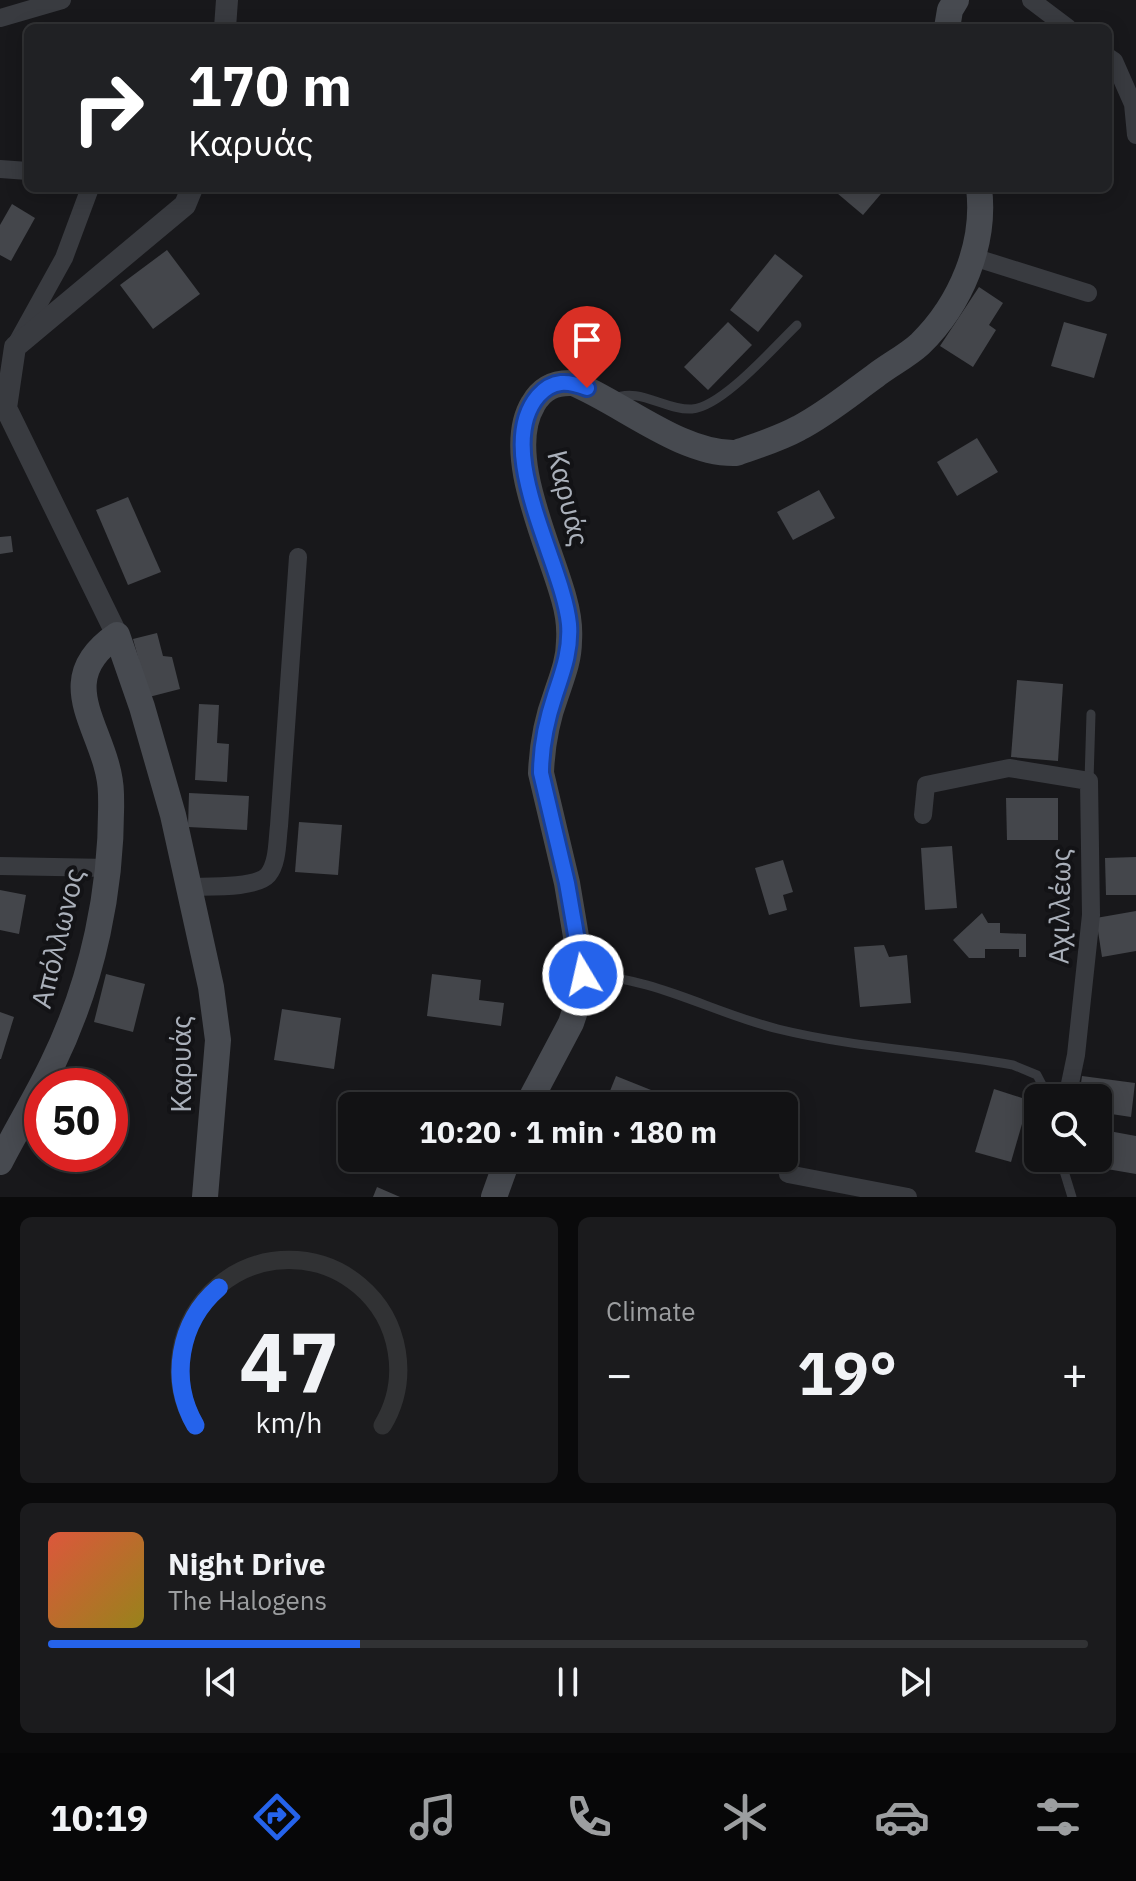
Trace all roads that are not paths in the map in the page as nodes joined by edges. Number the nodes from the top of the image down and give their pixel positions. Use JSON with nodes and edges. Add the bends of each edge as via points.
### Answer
{"nodes":[{"id":1,"x":62,"y":0,"type":"edge"},
{"id":2,"x":227,"y":0,"type":"edge"},
{"id":3,"x":956,"y":0,"type":"edge"},
{"id":4,"x":1031,"y":0,"type":"edge"},
{"id":5,"x":0,"y":18,"type":"edge"},
{"id":6,"x":225,"y":24,"type":"edge"},
{"id":7,"x":948,"y":24,"type":"edge"},
{"id":8,"x":1063,"y":24,"type":"edge"},
{"id":9,"x":1112,"y":60,"type":"edge"},
{"id":10,"x":1136,"y":135,"type":"edge"},
{"id":11,"x":0,"y":169,"type":"edge"},
{"id":12,"x":24,"y":171,"type":"edge"},
{"id":13,"x":89,"y":192,"type":"edge"},
{"id":14,"x":190,"y":192,"type":"edge"},
{"id":15,"x":980,"y":192,"type":"edge"},
{"id":16,"x":973,"y":257,"type":"junction"},
{"id":17,"x":1088,"y":293,"type":"dead end"},
{"id":18,"x":797,"y":325,"type":"dead end"},
{"id":19,"x":15,"y":347,"type":"junction"},
{"id":20,"x":612,"y":402,"type":"junction"},
{"id":21,"x":298,"y":557,"type":"dead end"},
{"id":22,"x":117,"y":635,"type":"junction"},
{"id":23,"x":1091,"y":714,"type":"dead end"},
{"id":24,"x":1089,"y":781,"type":"junction"},
{"id":25,"x":923,"y":815,"type":"dead end"},
{"id":26,"x":0,"y":866,"type":"edge"},
{"id":27,"x":109,"y":868,"type":"junction"},
{"id":28,"x":188,"y":887,"type":"junction"},
{"id":29,"x":583,"y":975,"type":"junction"},
{"id":30,"x":1042,"y":1084,"type":"edge"},
{"id":31,"x":1070,"y":1084,"type":"edge"},
{"id":32,"x":534,"y":1092,"type":"edge"},
{"id":33,"x":0,"y":1162,"type":"edge"},
{"id":34,"x":503,"y":1172,"type":"edge"},
{"id":35,"x":1064,"y":1172,"type":"edge"},
{"id":36,"x":788,"y":1174,"type":"dead end"},
{"id":37,"x":205,"y":1197,"type":"edge"},
{"id":38,"x":494,"y":1197,"type":"edge"},
{"id":39,"x":908,"y":1197,"type":"edge"},
{"id":40,"x":1072,"y":1197,"type":"edge"}],
"edges":[{"from":1,"to":5,"type":"street"},
{"from":2,"to":6,"type":"street"},
{"from":3,"to":7,"type":"main road"},
{"from":4,"to":8,"type":"street"},
{"from":9,"to":10,"type":"street","via":[[1133,104]]},
{"from":11,"to":12,"type":"street"},
{"from":13,"to":19,"type":"street","via":[[64,258]]},
{"from":14,"to":19,"type":"street","via":[[185,205]]},
{"from":15,"to":16,"type":"main road","name":"Καρυάς","via":[[982,212]]},
{"from":16,"to":17,"type":"street"},
{"from":16,"to":20,"type":"main road","name":"Καρυάς","via":[[962,284],[919,344],[798,429],[726,453],[679,439]]},
{"from":18,"to":20,"type":"lane","via":[[707,405],[679,408],[628,395]]},
{"from":19,"to":22,"type":"street","name":"Καρυάς","via":[[6,408]]},
{"from":20,"to":29,"type":"main road","name":"Καρυάς","via":[[573,383],[554,384],[536,399],[522,434],[538,519],[569,623],[567,661],[552,706],[541,773]]},
{"from":21,"to":28,"type":"street","via":[[279,826],[271,869],[254,882]]},
{"from":22,"to":27,"type":"main road","name":"Απόλλωνος","via":[[90,659],[83,684],[111,789]]},
{"from":22,"to":28,"type":"main road","name":"Καρυάς","via":[[173,815]]},
{"from":23,"to":24,"type":"lane","name":"Αχιλλέως"},
{"from":24,"to":25,"type":"street","via":[[1009,768],[926,785]]},
{"from":24,"to":31,"type":"street","name":"Αχιλλέως","via":[[1092,907]]},
{"from":26,"to":27,"type":"street"},
{"from":27,"to":33,"type":"main road","name":"Απόλλωνος","via":[[100,923],[76,1005],[52,1065]]},
{"from":28,"to":37,"type":"main road","name":"Καρυάς","via":[[218,1040]]},
{"from":29,"to":30,"type":"lane","via":[[636,980],[801,1035],[1013,1065],[1037,1075]]},
{"from":29,"to":32,"type":"main road","name":"Καρυάς","via":[[574,1017]]},
{"from":34,"to":38,"type":"main road"},
{"from":35,"to":40,"type":"lane"},
{"from":36,"to":39,"type":"street"}]}
